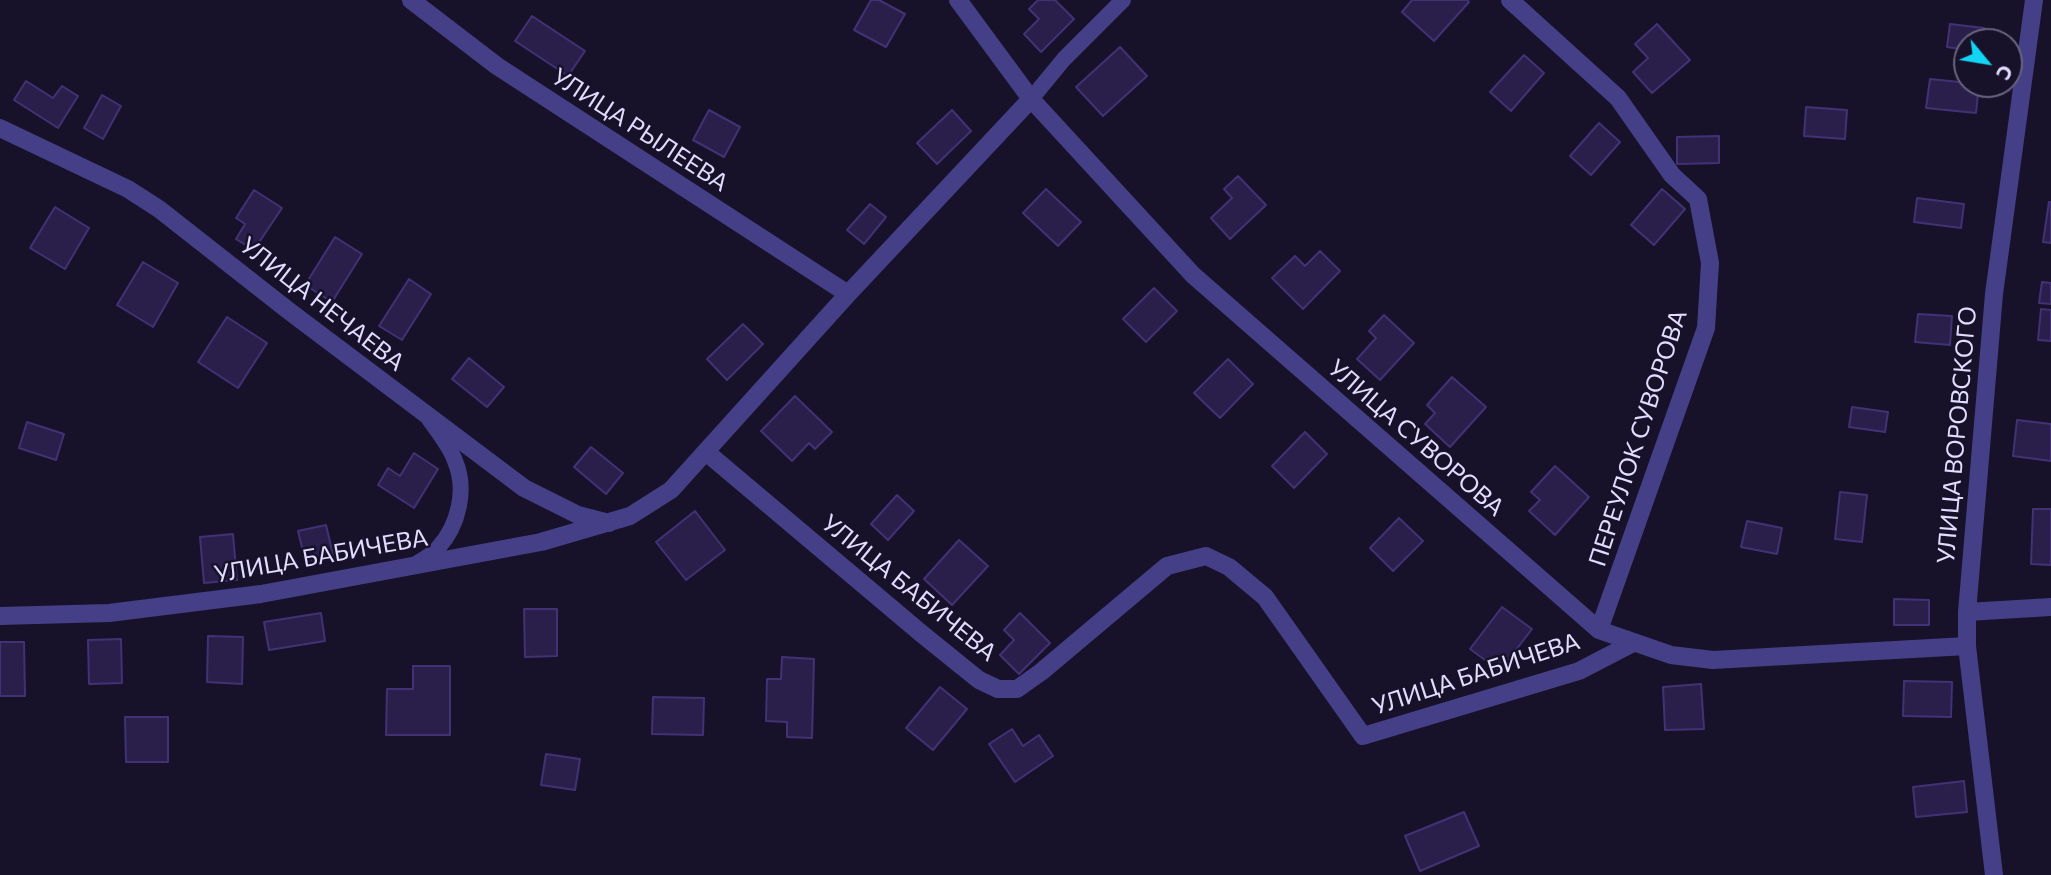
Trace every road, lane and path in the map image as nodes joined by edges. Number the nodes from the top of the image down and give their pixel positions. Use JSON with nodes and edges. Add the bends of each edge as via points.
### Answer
{"nodes":[{"id":1,"x":411,"y":0,"type":"edge"},
{"id":2,"x":958,"y":0,"type":"edge"},
{"id":3,"x":1123,"y":0,"type":"edge"},
{"id":4,"x":1510,"y":0,"type":"edge"},
{"id":5,"x":2034,"y":0,"type":"edge"},
{"id":6,"x":1031,"y":99,"type":"junction"},
{"id":7,"x":0,"y":128,"type":"edge"},
{"id":8,"x":848,"y":295,"type":"junction"},
{"id":9,"x":425,"y":415,"type":"junction"},
{"id":10,"x":706,"y":452,"type":"junction"},
{"id":11,"x":609,"y":523,"type":"junction"},
{"id":12,"x":415,"y":565,"type":"junction"},
{"id":13,"x":2051,"y":607,"type":"edge"},
{"id":14,"x":1967,"y":612,"type":"junction"},
{"id":15,"x":0,"y":616,"type":"edge"},
{"id":16,"x":1599,"y":630,"type":"junction"},
{"id":17,"x":1633,"y":643,"type":"junction"},
{"id":18,"x":1967,"y":646,"type":"junction"},
{"id":19,"x":1994,"y":875,"type":"edge"}],
"edges":[{"from":1,"to":8,"type":"street","name":"УЛИЦА РЫЛЕЕВА","via":[[497,66]]},
{"from":2,"to":6,"type":"street","name":"УЛИЦА СУВОРОВА"},
{"from":3,"to":6,"type":"lane"},
{"from":4,"to":16,"type":"street","name":"ПЕРЕУЛОК СУВОРОВА","via":[[1618,98],[1672,175],[1698,199],[1710,263],[1706,328]]},
{"from":5,"to":14,"type":"street","name":"УЛИЦА ВОРОВСКОГО","via":[[1994,294]]},
{"from":6,"to":8,"type":"street","name":"УЛИЦА БАБИЧЕВА"},
{"from":6,"to":16,"type":"street","name":"УЛИЦА СУВОРОВА","via":[[1193,275]]},
{"from":7,"to":9,"type":"street","name":"УЛИЦА НЕЧАЕВА","via":[[159,209]]},
{"from":8,"to":10,"type":"street","name":"УЛИЦА БАБИЧЕВА"},
{"from":9,"to":11,"type":"street","name":"УЛИЦА НЕЧАЕВА","via":[[524,488],[578,515]]},
{"from":9,"to":12,"type":"lane","via":[[455,459],[461,493],[443,541]]},
{"from":10,"to":11,"type":"street","name":"УЛИЦА БАБИЧЕВА","via":[[671,490],[630,516]]},
{"from":10,"to":17,"type":"street","name":"УЛИЦА БАБИЧЕВА","via":[[940,649],[998,689],[1017,689],[1041,672],[1167,566],[1206,556],[1229,567],[1265,597],[1363,736],[1579,671]]},
{"from":11,"to":12,"type":"street","name":"УЛИЦА БАБИЧЕВА","via":[[541,542]]},
{"from":12,"to":15,"type":"street","name":"УЛИЦА БАБИЧЕВА","via":[[261,594],[109,613]]},
{"from":13,"to":14,"type":"street"},
{"from":14,"to":18,"type":"street","name":"УЛИЦА ВОРОВСКОГО"},
{"from":16,"to":17,"type":"street","name":"УЛИЦА СУВОРОВА"},
{"from":17,"to":18,"type":"street","name":"УЛИЦА СУВОРОВА","via":[[1713,660]]},
{"from":18,"to":19,"type":"street","name":"УЛИЦА ВОРОВСКОГО"}]}
